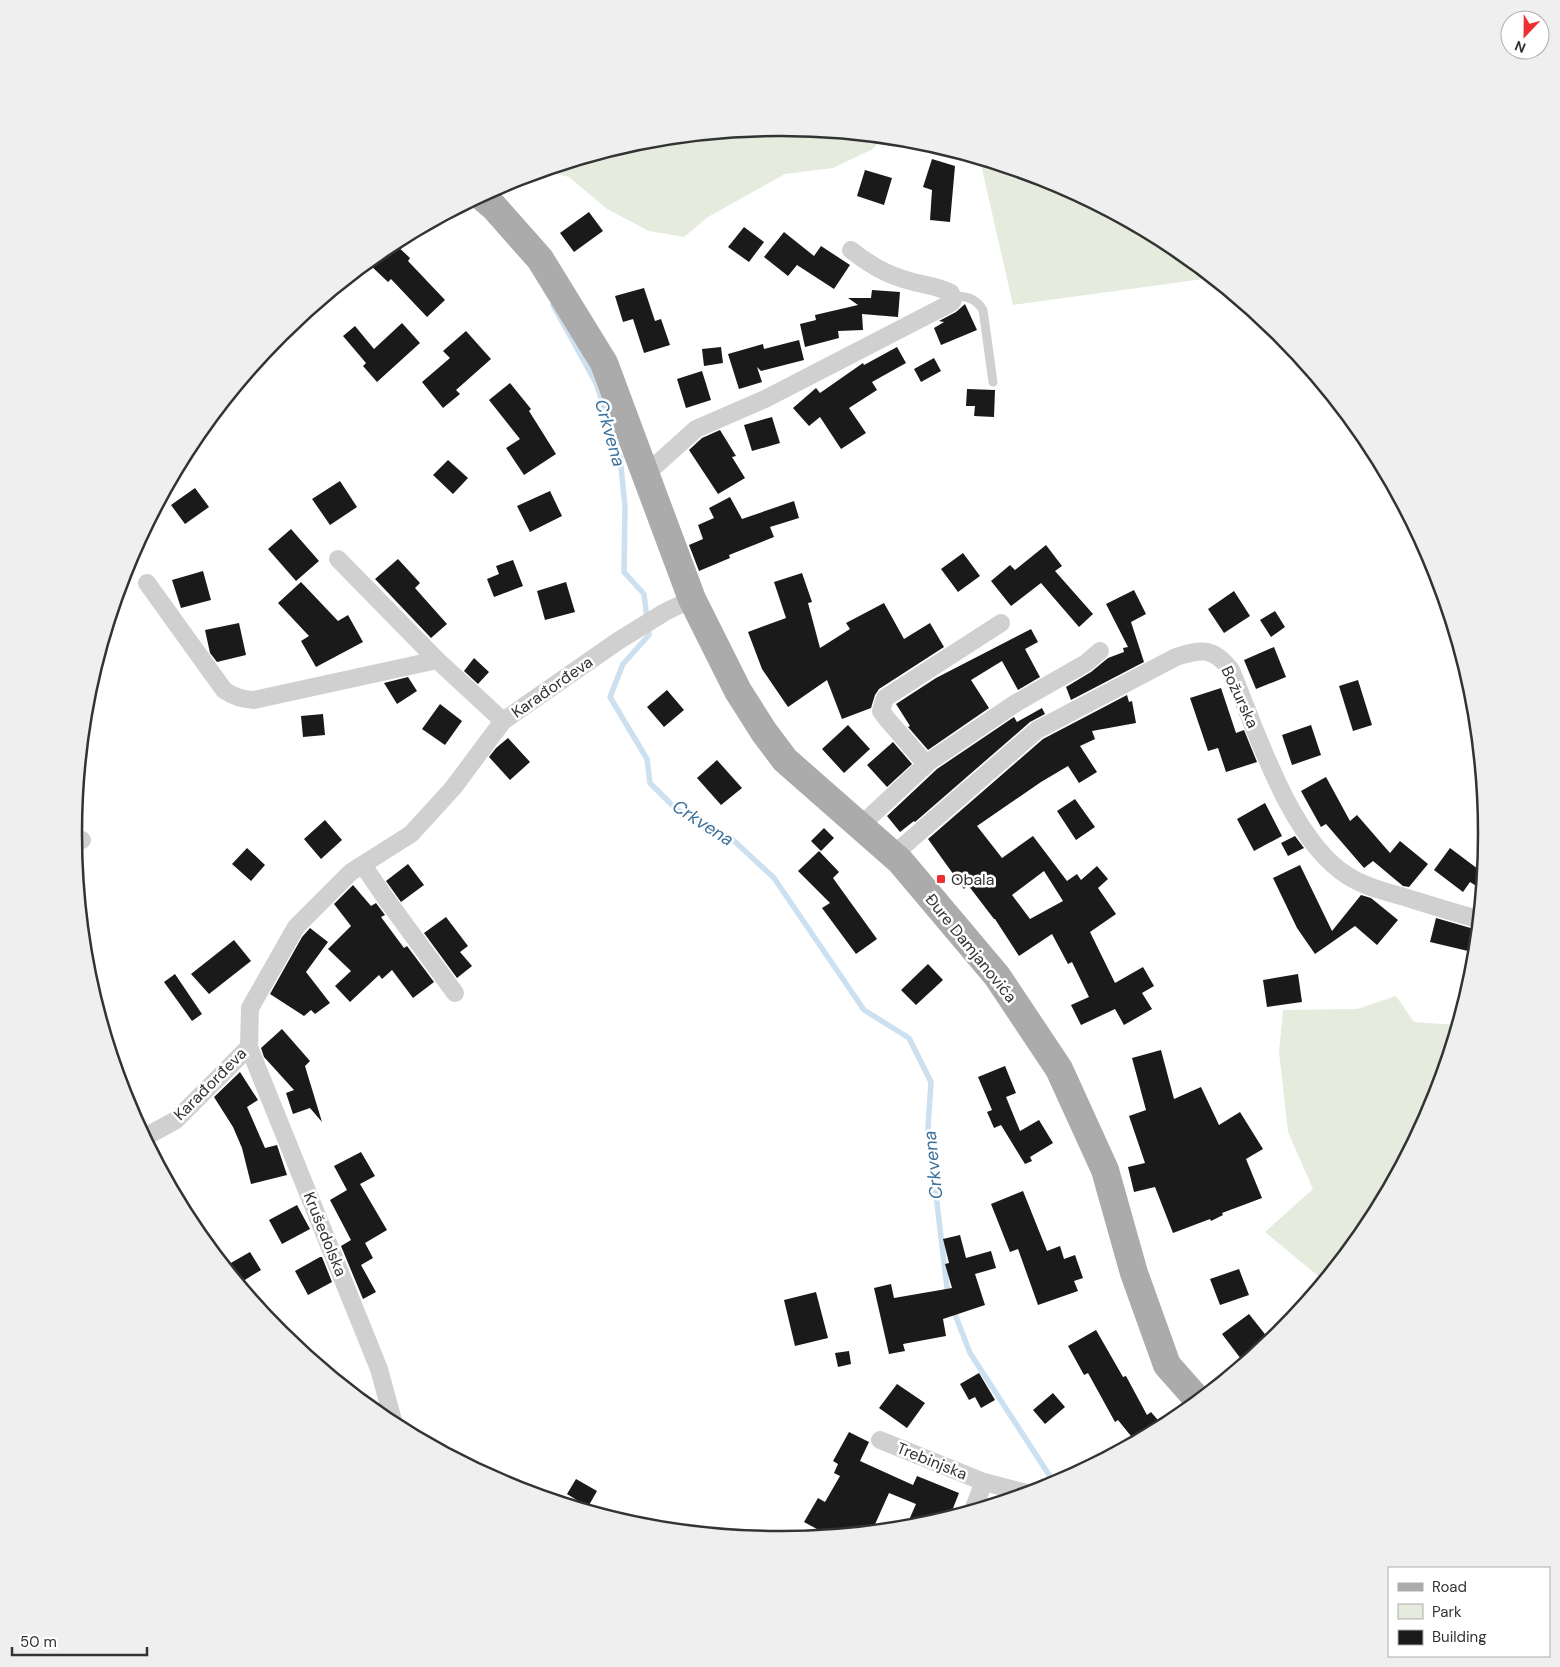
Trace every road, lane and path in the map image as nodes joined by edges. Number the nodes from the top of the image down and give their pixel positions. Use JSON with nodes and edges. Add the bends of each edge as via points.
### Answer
{"nodes":[{"id":1,"x":487,"y":201,"type":"edge"},
{"id":2,"x":851,"y":250,"type":"dead end"},
{"id":3,"x":953,"y":296,"type":"junction"},
{"id":4,"x":993,"y":382,"type":"dead end"},
{"id":5,"x":646,"y":474,"type":"junction"},
{"id":6,"x":338,"y":559,"type":"dead end"},
{"id":7,"x":147,"y":583,"type":"dead end"},
{"id":8,"x":692,"y":599,"type":"junction"},
{"id":9,"x":1001,"y":623,"type":"dead end"},
{"id":10,"x":1100,"y":651,"type":"dead end"},
{"id":11,"x":436,"y":660,"type":"junction"},
{"id":12,"x":503,"y":721,"type":"junction"},
{"id":13,"x":926,"y":764,"type":"junction"},
{"id":14,"x":860,"y":826,"type":"junction"},
{"id":15,"x":893,"y":856,"type":"junction"},
{"id":16,"x":363,"y":864,"type":"junction"},
{"id":17,"x":1473,"y":917,"type":"edge"},
{"id":18,"x":455,"y":993,"type":"dead end"},
{"id":19,"x":249,"y":1047,"type":"junction"},
{"id":20,"x":151,"y":1134,"type":"edge"},
{"id":21,"x":1194,"y":1395,"type":"edge"},
{"id":22,"x":391,"y":1412,"type":"edge"},
{"id":23,"x":880,"y":1440,"type":"dead end"},
{"id":24,"x":984,"y":1482,"type":"junction"},
{"id":25,"x":1015,"y":1490,"type":"edge"},
{"id":26,"x":976,"y":1502,"type":"edge"}],
"edges":[{"from":1,"to":5,"type":"main road","via":[[540,259],[604,363]]},
{"from":2,"to":3,"type":"street","via":[[883,272],[945,290]]},
{"from":3,"to":4,"type":"lane","via":[[969,297],[983,310]]},
{"from":3,"to":5,"type":"street","via":[[951,303],[913,324],[765,399],[696,429]]},
{"from":5,"to":8,"type":"main road"},
{"from":6,"to":11,"type":"street"},
{"from":7,"to":11,"type":"street","via":[[224,690],[242,699],[254,700]]},
{"from":8,"to":12,"type":"street","name":"Karađorđeva","via":[[618,641]]},
{"from":8,"to":14,"type":"main road","name":"Đure Damjanovića","via":[[738,691],[764,732],[786,760]]},
{"from":9,"to":13,"type":"street","via":[[885,698],[881,711]]},
{"from":10,"to":13,"type":"street","via":[[1086,663],[1016,702]]},
{"from":11,"to":12,"type":"street"},
{"from":12,"to":16,"type":"street","name":"Karađorđeva","via":[[453,788],[411,834]]},
{"from":13,"to":14,"type":"street"},
{"from":14,"to":15,"type":"main road","name":"Đure Damjanovića"},
{"from":15,"to":17,"type":"street","name":"Božurska","via":[[1037,730],[1176,658],[1207,651],[1223,660],[1231,670],[1280,789],[1315,846],[1334,866],[1372,887]]},
{"from":15,"to":21,"type":"main road","name":"Đure Damjanovića","via":[[997,976],[1059,1069],[1104,1170],[1134,1273],[1167,1365]]},
{"from":16,"to":18,"type":"street"},
{"from":16,"to":19,"type":"street","name":"Karađorđeva","via":[[296,927],[250,1008]]},
{"from":19,"to":20,"type":"street","name":"Karađorđeva","via":[[176,1120]]},
{"from":19,"to":22,"type":"street","name":"Krušedolska","via":[[379,1369]]},
{"from":23,"to":24,"type":"street","name":"Trebinjska"},
{"from":24,"to":25,"type":"street","name":"Trebinjska"},
{"from":24,"to":26,"type":"street","name":"Trebinjska"}]}
